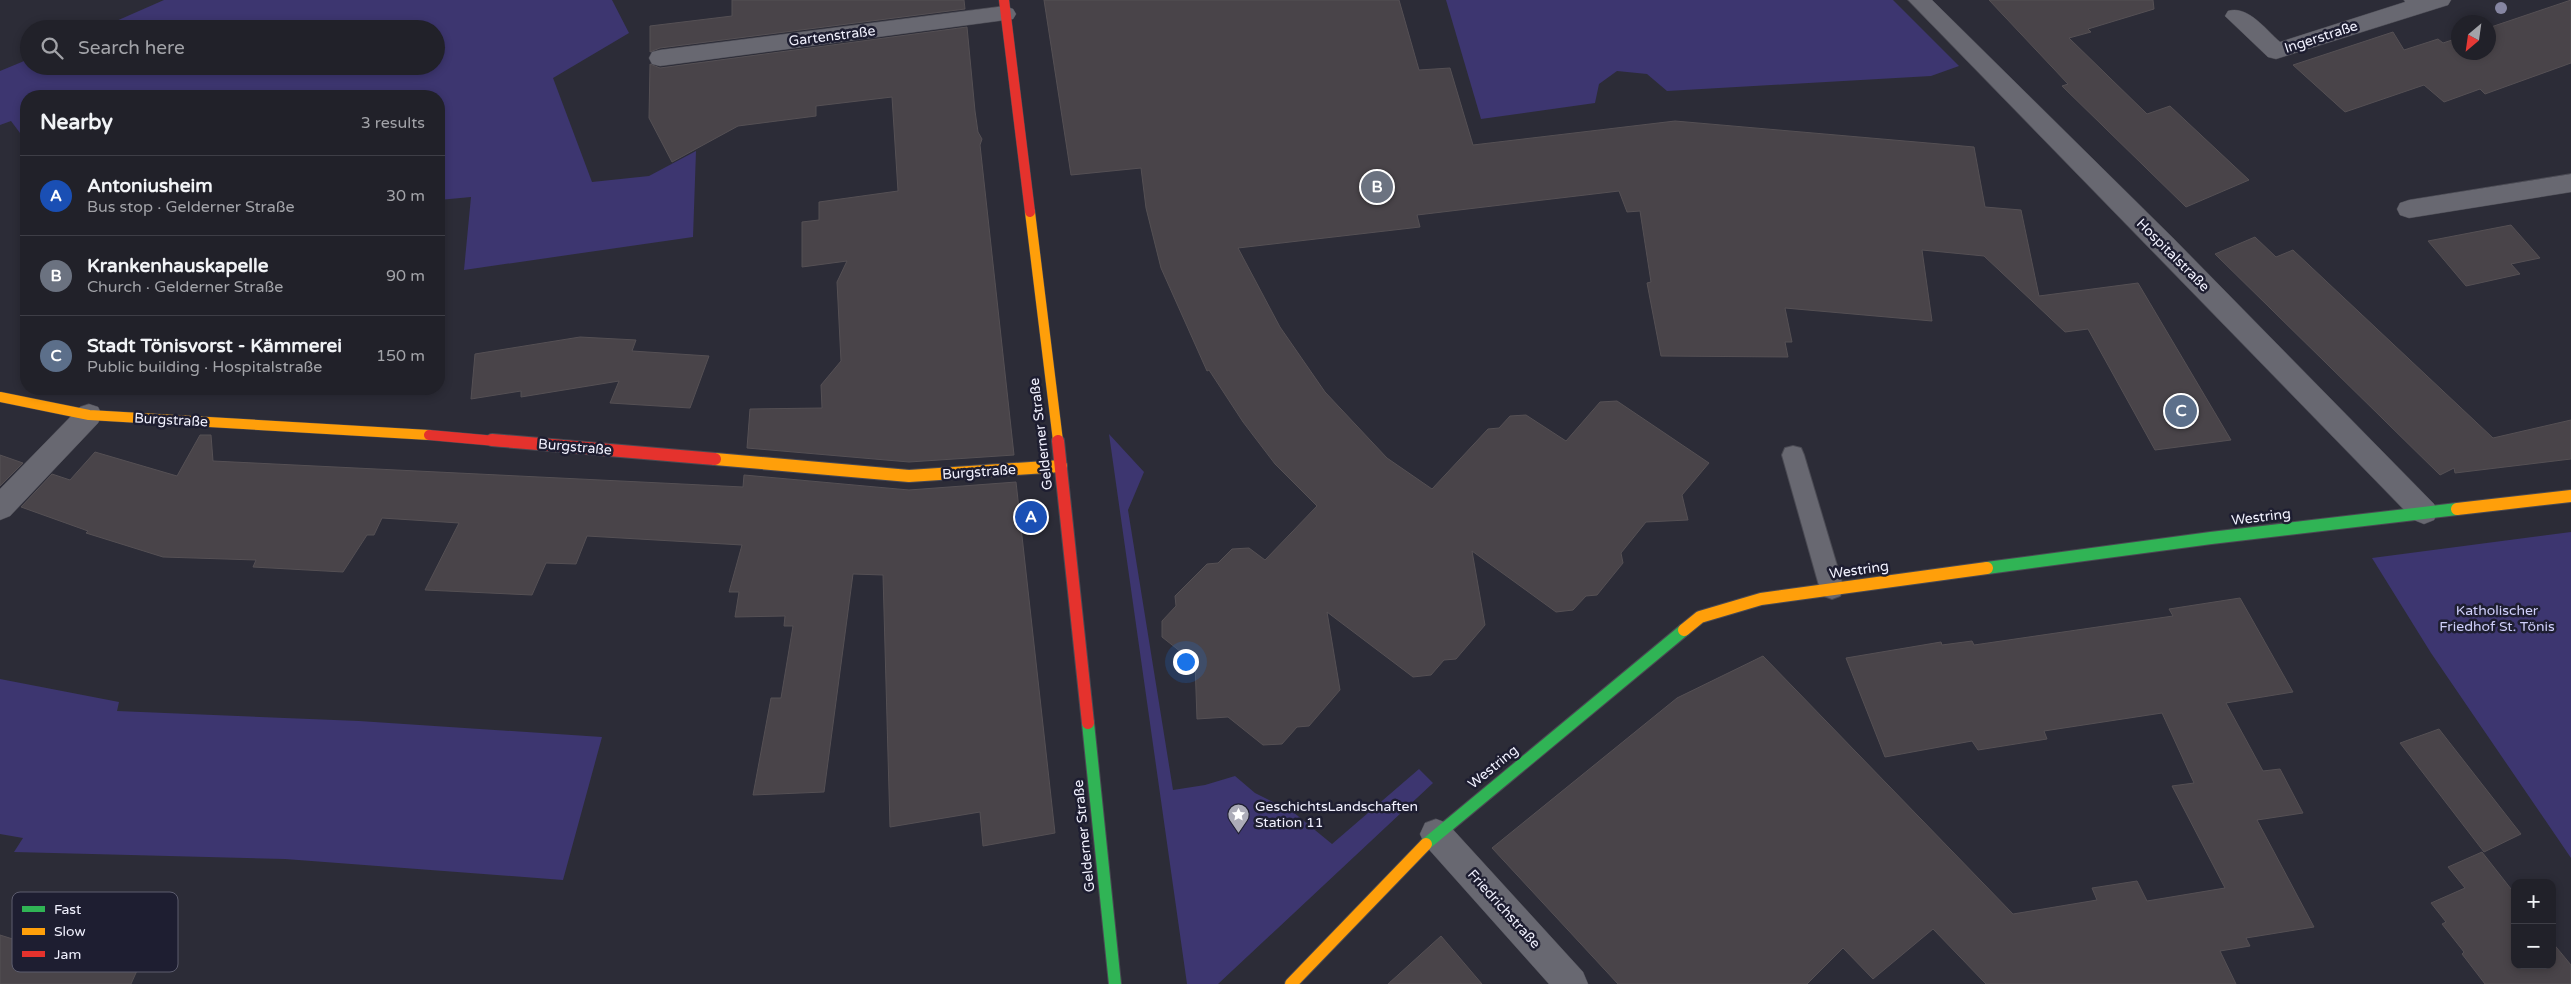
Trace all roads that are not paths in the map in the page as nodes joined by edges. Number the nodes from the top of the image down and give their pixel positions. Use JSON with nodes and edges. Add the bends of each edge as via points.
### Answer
{"nodes":[{"id":1,"x":1919,"y":0,"type":"edge"},
{"id":2,"x":2440,"y":0,"type":"edge"},
{"id":3,"x":2416,"y":3,"type":"edge"},
{"id":4,"x":1004,"y":7,"type":"edge"},
{"id":5,"x":2236,"y":16,"type":"dead end"},
{"id":6,"x":660,"y":58,"type":"dead end"},
{"id":7,"x":2571,"y":183,"type":"edge"},
{"id":8,"x":2409,"y":209,"type":"dead end"},
{"id":9,"x":0,"y":397,"type":"edge"},
{"id":10,"x":89,"y":415,"type":"junction"},
{"id":11,"x":1793,"y":455,"type":"dead end"},
{"id":12,"x":1061,"y":466,"type":"junction"},
{"id":13,"x":2571,"y":496,"type":"edge"},
{"id":14,"x":0,"y":508,"type":"edge"},
{"id":15,"x":2424,"y":512,"type":"junction"},
{"id":16,"x":1832,"y":589,"type":"junction"},
{"id":17,"x":1436,"y":834,"type":"junction"},
{"id":18,"x":1115,"y":984,"type":"edge"},
{"id":19,"x":1291,"y":984,"type":"edge"},
{"id":20,"x":1571,"y":984,"type":"edge"}],
"edges":[{"from":1,"to":15,"type":"street","name":"Hospitalstraße"},
{"from":2,"to":3,"type":"street","name":"Ingerstraße"},
{"from":3,"to":5,"type":"street","name":"Ingerstraße","via":[[2276,52]]},
{"from":4,"to":6,"type":"street","name":"Gartenstraße"},
{"from":4,"to":12,"type":"street","name":"Gelderner Straße"},
{"from":7,"to":8,"type":"street"},
{"from":9,"to":10,"type":"street","name":"Burgstraße"},
{"from":10,"to":12,"type":"street","name":"Burgstraße","via":[[504,440],[910,476]]},
{"from":10,"to":14,"type":"street"},
{"from":11,"to":16,"type":"lane"},
{"from":12,"to":18,"type":"street","name":"Gelderner Straße"},
{"from":13,"to":15,"type":"street","name":"Westring"},
{"from":15,"to":16,"type":"street","name":"Westring"},
{"from":16,"to":17,"type":"street","name":"Westring","via":[[1760,600],[1700,617]]},
{"from":17,"to":19,"type":"street","name":"Westring"},
{"from":17,"to":20,"type":"street","name":"Friedrichstraße"}]}
